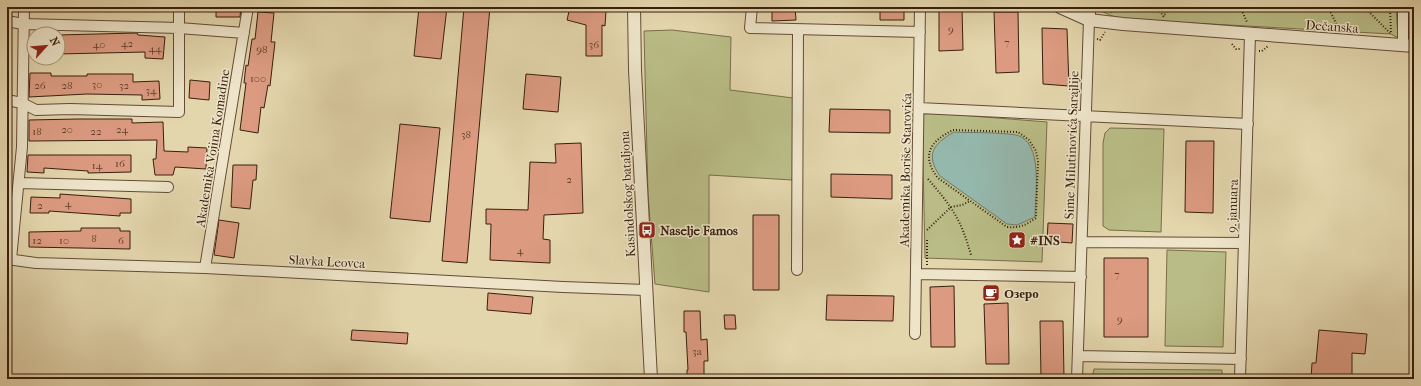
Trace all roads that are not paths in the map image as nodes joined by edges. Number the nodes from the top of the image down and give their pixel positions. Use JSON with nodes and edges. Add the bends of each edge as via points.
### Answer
{"nodes":[{"id":1,"x":24,"y":7,"type":"edge"},
{"id":2,"x":179,"y":7,"type":"edge"},
{"id":3,"x":248,"y":7,"type":"edge"},
{"id":4,"x":634,"y":7,"type":"edge"},
{"id":5,"x":752,"y":7,"type":"edge"},
{"id":6,"x":920,"y":7,"type":"edge"},
{"id":7,"x":1060,"y":7,"type":"edge"},
{"id":8,"x":1089,"y":7,"type":"edge"},
{"id":9,"x":1403,"y":7,"type":"edge"},
{"id":10,"x":1089,"y":20,"type":"junction"},
{"id":11,"x":7,"y":21,"type":"edge"},
{"id":12,"x":23,"y":24,"type":"junction"},
{"id":13,"x":1252,"y":27,"type":"junction"},
{"id":14,"x":179,"y":28,"type":"junction"},
{"id":15,"x":798,"y":30,"type":"junction"},
{"id":16,"x":920,"y":32,"type":"junction"},
{"id":17,"x":244,"y":33,"type":"junction"},
{"id":18,"x":1408,"y":46,"type":"edge"},
{"id":19,"x":7,"y":100,"type":"edge"},
{"id":20,"x":22,"y":103,"type":"junction"},
{"id":21,"x":919,"y":108,"type":"junction"},
{"id":22,"x":1085,"y":116,"type":"junction"},
{"id":23,"x":1248,"y":124,"type":"junction"},
{"id":24,"x":19,"y":183,"type":"junction"},
{"id":25,"x":168,"y":187,"type":"dead end"},
{"id":26,"x":1082,"y":242,"type":"junction"},
{"id":27,"x":1244,"y":243,"type":"junction"},
{"id":28,"x":9,"y":259,"type":"edge"},
{"id":29,"x":205,"y":268,"type":"junction"},
{"id":30,"x":797,"y":270,"type":"dead end"},
{"id":31,"x":916,"y":274,"type":"junction"},
{"id":32,"x":1081,"y":277,"type":"junction"},
{"id":33,"x":646,"y":290,"type":"junction"},
{"id":34,"x":915,"y":334,"type":"dead end"},
{"id":35,"x":1078,"y":356,"type":"junction"},
{"id":36,"x":1241,"y":360,"type":"junction"},
{"id":37,"x":651,"y":379,"type":"edge"},
{"id":38,"x":1078,"y":379,"type":"edge"},
{"id":39,"x":1240,"y":379,"type":"edge"}],
"edges":[{"from":1,"to":12,"type":"street"},
{"from":2,"to":14,"type":"street"},
{"from":3,"to":17,"type":"street","name":"Akademika Vojina Komadine"},
{"from":4,"to":33,"type":"street","name":"Kasindolskog bataljona","via":[[635,78]]},
{"from":5,"to":15,"type":"street","via":[[750,28]]},
{"from":6,"to":16,"type":"street","name":"Akademika Boriše Starovića"},
{"from":7,"to":10,"type":"street","name":"Dečanska"},
{"from":8,"to":10,"type":"street","name":"Sime Milutinovića Sarajlije"},
{"from":9,"to":18,"type":"street"},
{"from":10,"to":13,"type":"street","name":"Dečanska"},
{"from":10,"to":22,"type":"street","name":"Sime Milutinovića Sarajlije"},
{"from":11,"to":12,"type":"street"},
{"from":12,"to":14,"type":"street"},
{"from":12,"to":20,"type":"street"},
{"from":13,"to":18,"type":"street","name":"Dečanska"},
{"from":13,"to":23,"type":"street","name":"9. januara"},
{"from":14,"to":17,"type":"street"},
{"from":14,"to":20,"type":"street","via":[[179,112],[36,110]]},
{"from":15,"to":16,"type":"street"},
{"from":15,"to":30,"type":"street"},
{"from":16,"to":21,"type":"street","name":"Akademika Boriše Starovića"},
{"from":17,"to":29,"type":"street","name":"Akademika Vojina Komadine"},
{"from":19,"to":20,"type":"street"},
{"from":20,"to":24,"type":"street"},
{"from":21,"to":22,"type":"street"},
{"from":21,"to":31,"type":"street","name":"Akademika Boriše Starovića"},
{"from":22,"to":23,"type":"street"},
{"from":22,"to":26,"type":"street","name":"Sime Milutinovića Sarajlije"},
{"from":23,"to":27,"type":"street","name":"9. januara"},
{"from":24,"to":25,"type":"street"},
{"from":24,"to":28,"type":"street"},
{"from":26,"to":27,"type":"street"},
{"from":26,"to":32,"type":"street","name":"Sime Milutinovića Sarajlije"},
{"from":27,"to":36,"type":"street","name":"9. januara"},
{"from":28,"to":29,"type":"street","name":"Slavka Leovca"},
{"from":29,"to":33,"type":"street","name":"Slavka Leovca"},
{"from":31,"to":32,"type":"street"},
{"from":31,"to":34,"type":"street","name":"Akademika Boriše Starovića"},
{"from":32,"to":35,"type":"street","name":"Sime Milutinovića Sarajlije"},
{"from":33,"to":37,"type":"street","name":"Kasindolskog bataljona"},
{"from":35,"to":36,"type":"street"},
{"from":35,"to":38,"type":"street","name":"Sime Milutinovića Sarajlije"},
{"from":36,"to":39,"type":"street","name":"9. januara"}]}
